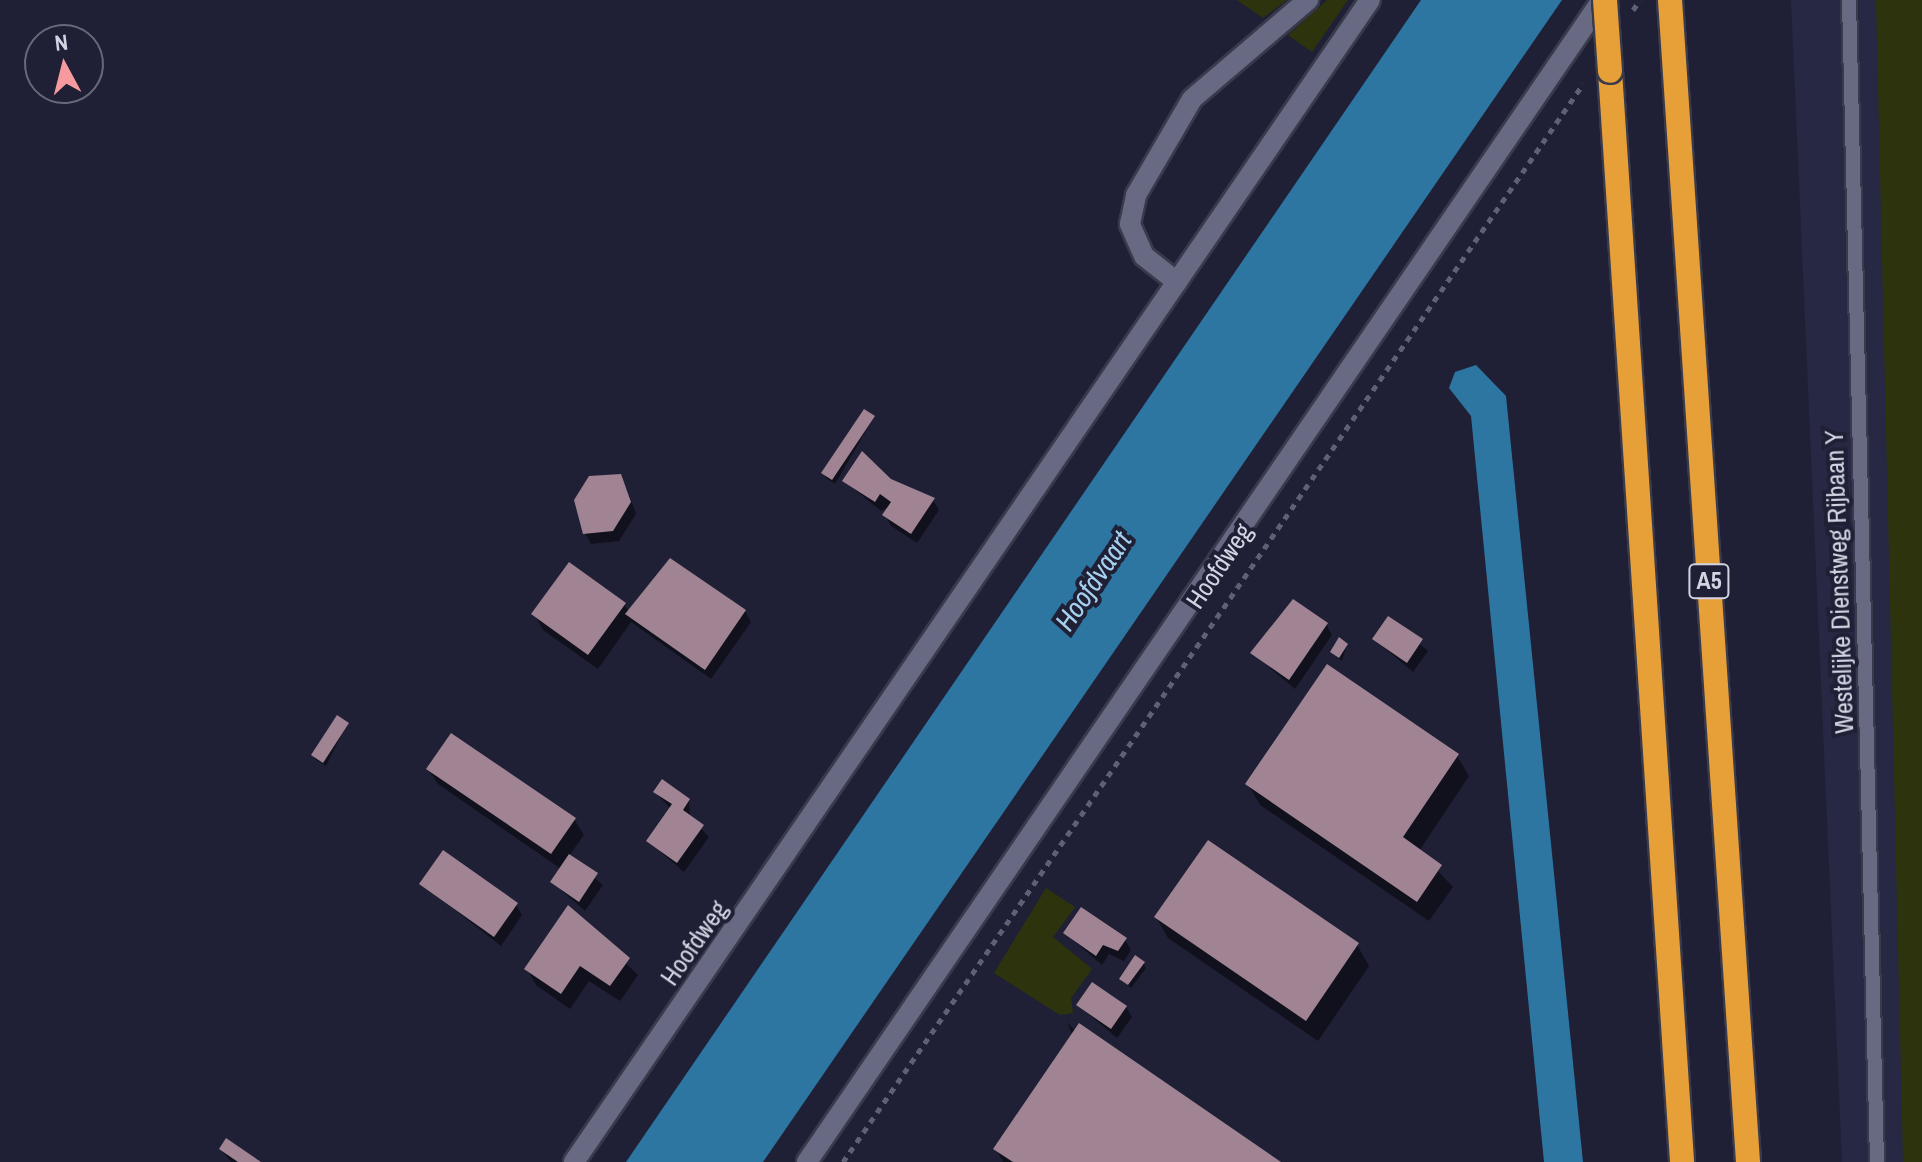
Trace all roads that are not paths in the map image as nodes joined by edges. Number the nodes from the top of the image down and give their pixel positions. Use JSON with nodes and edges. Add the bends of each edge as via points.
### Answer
{"nodes":[{"id":1,"x":1308,"y":0,"type":"edge"},
{"id":2,"x":1370,"y":0,"type":"edge"},
{"id":3,"x":1604,"y":0,"type":"edge"},
{"id":4,"x":1670,"y":0,"type":"edge"},
{"id":5,"x":1849,"y":0,"type":"edge"},
{"id":6,"x":1177,"y":282,"type":"junction"},
{"id":7,"x":574,"y":1162,"type":"edge"},
{"id":8,"x":807,"y":1162,"type":"edge"},
{"id":9,"x":1682,"y":1162,"type":"edge"},
{"id":10,"x":1748,"y":1162,"type":"edge"},
{"id":11,"x":1877,"y":1162,"type":"edge"}],
"edges":[{"from":1,"to":6,"type":"street","via":[[1192,99],[1136,195],[1130,224],[1144,256]]},
{"from":2,"to":6,"type":"street","name":"Hoofdweg"},
{"from":3,"to":8,"type":"street","name":"Hoofdweg"},
{"from":3,"to":9,"type":"highway","bridge":true,"via":[[1600,72]]},
{"from":4,"to":10,"type":"highway","number":"A5"},
{"from":5,"to":11,"type":"lane","name":"Westelijke Dienstweg Rijbaan Y"},
{"from":6,"to":7,"type":"street","name":"Hoofdweg"}]}
